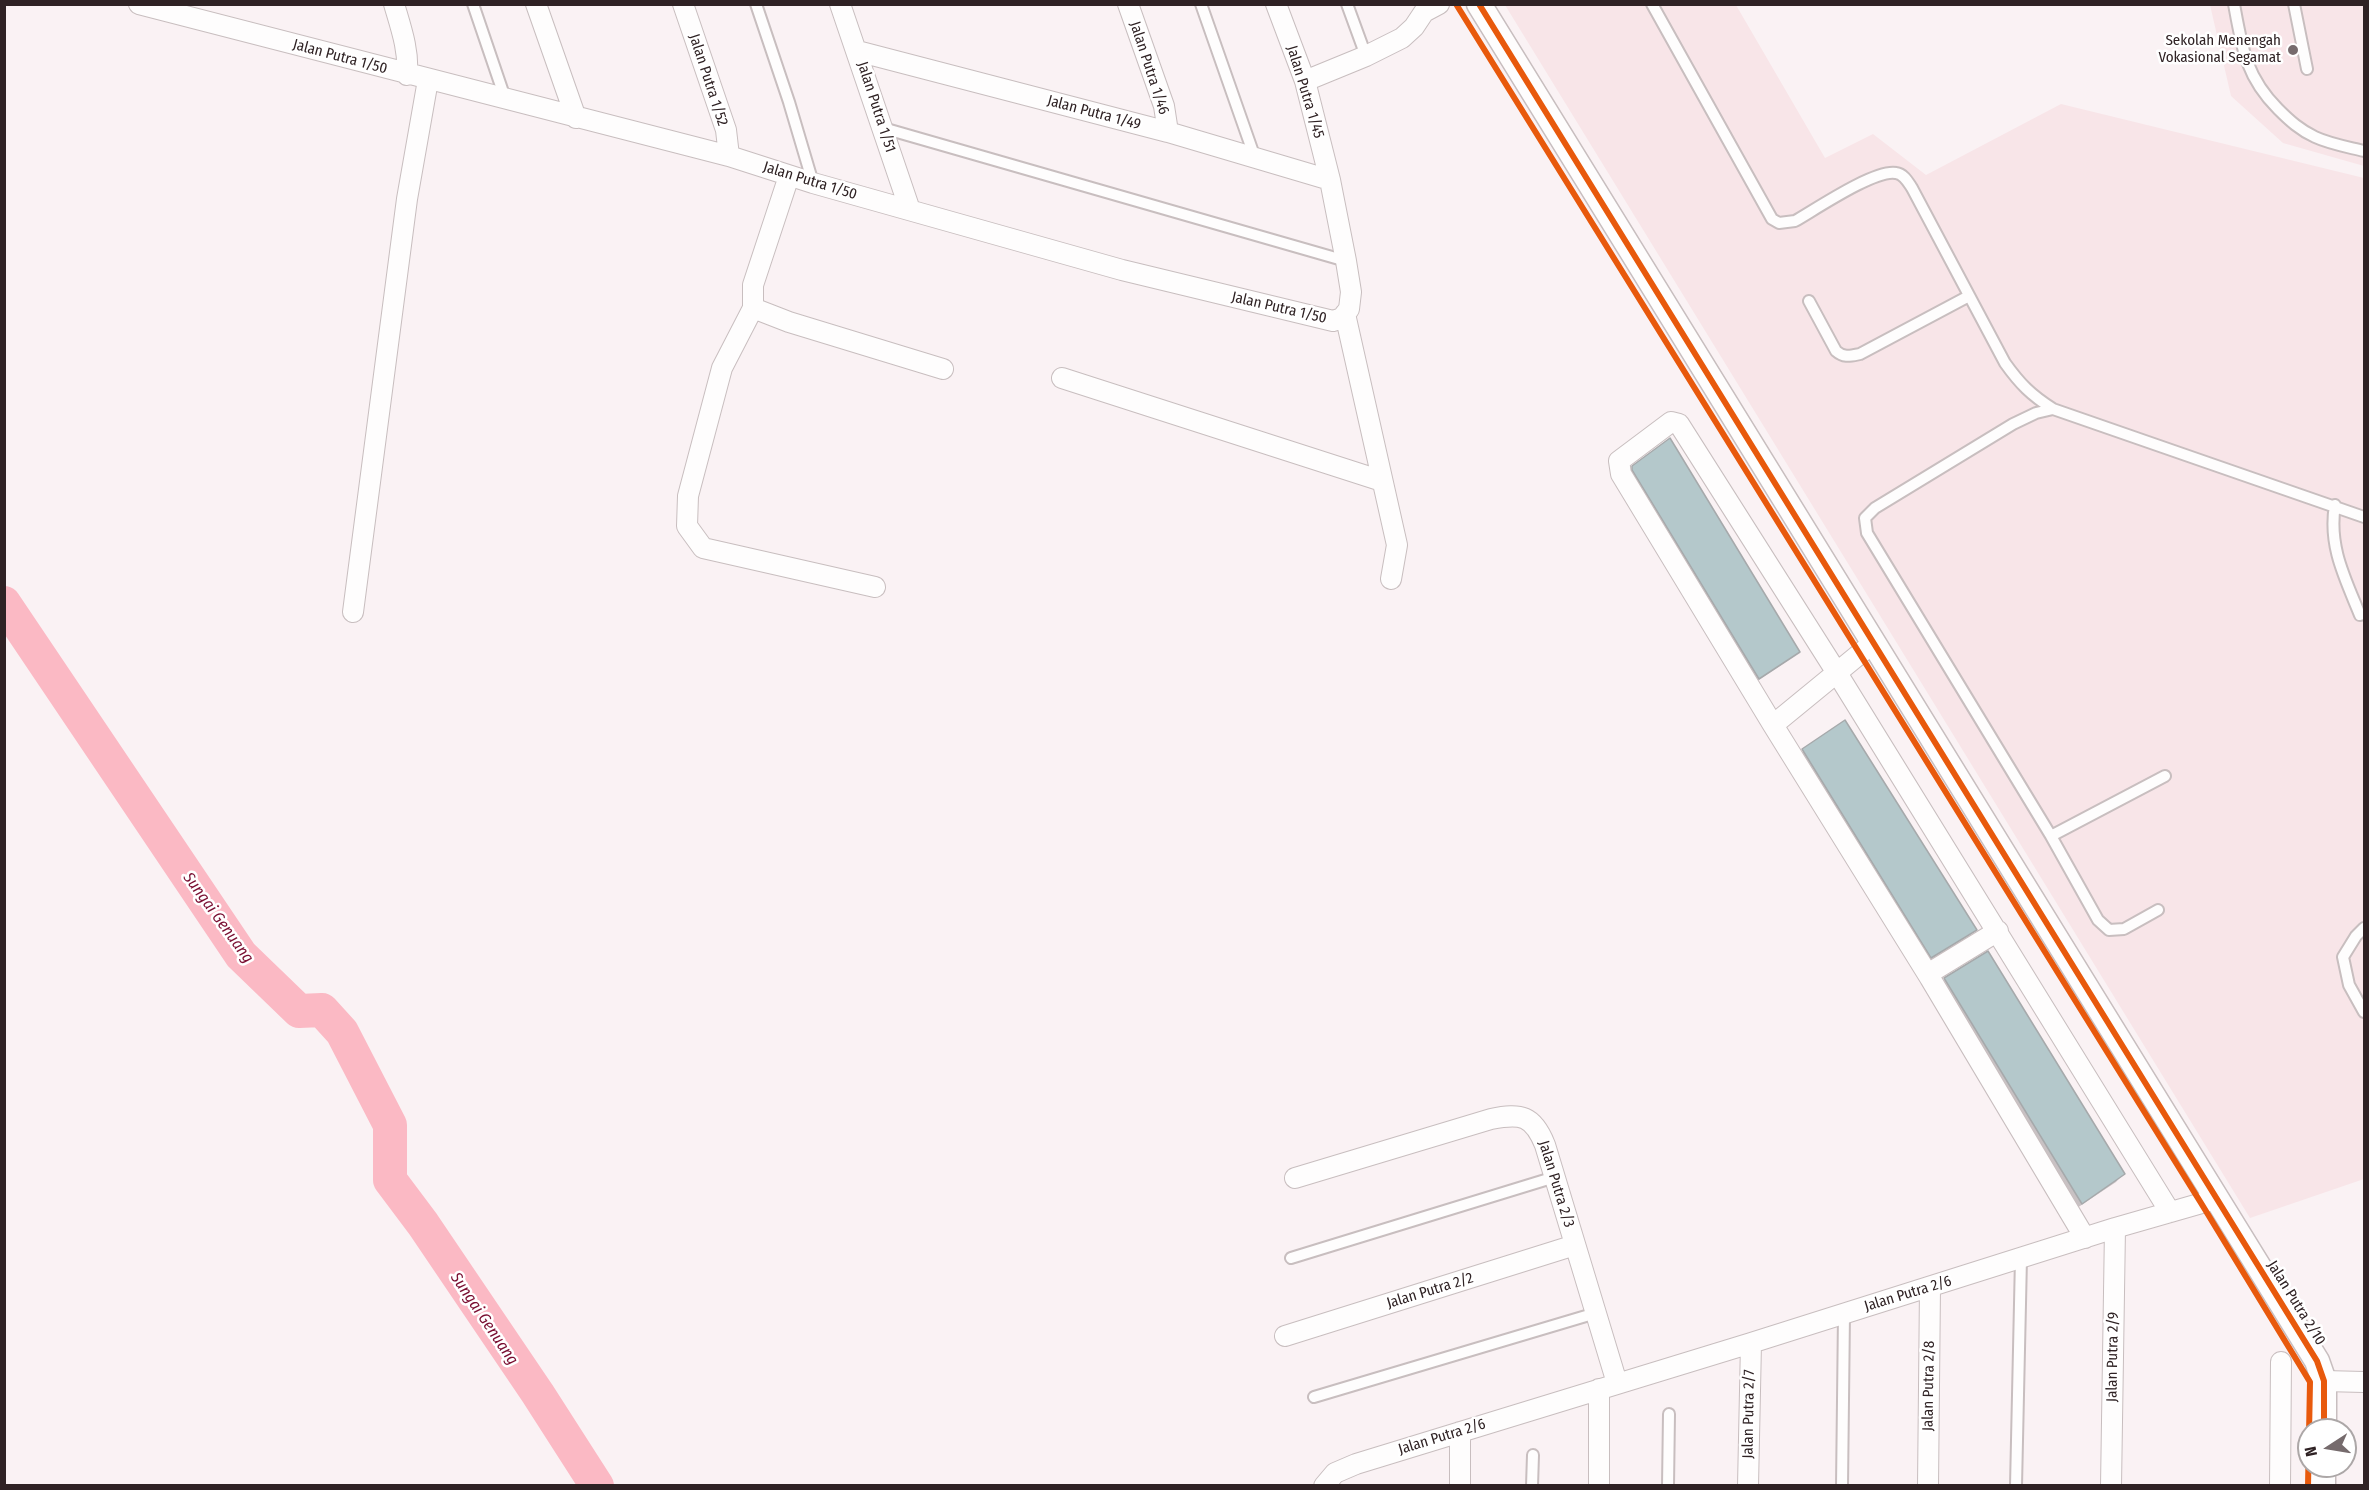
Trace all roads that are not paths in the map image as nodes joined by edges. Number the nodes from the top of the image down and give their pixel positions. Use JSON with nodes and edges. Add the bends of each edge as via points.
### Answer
{"nodes":[{"id":1,"x":139,"y":4,"type":"edge"},
{"id":2,"x":394,"y":4,"type":"edge"},
{"id":3,"x":473,"y":4,"type":"edge"},
{"id":4,"x":536,"y":4,"type":"edge"},
{"id":5,"x":683,"y":4,"type":"edge"},
{"id":6,"x":756,"y":4,"type":"edge"},
{"id":7,"x":840,"y":4,"type":"edge"},
{"id":8,"x":1128,"y":4,"type":"edge"},
{"id":9,"x":1202,"y":4,"type":"edge"},
{"id":10,"x":1276,"y":4,"type":"edge"},
{"id":11,"x":1347,"y":4,"type":"edge"},
{"id":12,"x":1479,"y":4,"type":"edge"},
{"id":13,"x":1652,"y":4,"type":"edge"},
{"id":14,"x":2234,"y":4,"type":"edge"},
{"id":15,"x":2294,"y":4,"type":"edge"},
{"id":16,"x":1428,"y":7,"type":"edge"},
{"id":17,"x":857,"y":51,"type":"junction"},
{"id":18,"x":1366,"y":56,"type":"junction"},
{"id":19,"x":2307,"y":69,"type":"dead end"},
{"id":20,"x":407,"y":75,"type":"junction"},
{"id":21,"x":428,"y":80,"type":"junction"},
{"id":22,"x":1305,"y":81,"type":"junction"},
{"id":23,"x":505,"y":98,"type":"junction"},
{"id":24,"x":576,"y":118,"type":"junction"},
{"id":25,"x":883,"y":128,"type":"junction"},
{"id":26,"x":1168,"y":132,"type":"junction"},
{"id":27,"x":2364,"y":151,"type":"edge"},
{"id":28,"x":729,"y":156,"type":"junction"},
{"id":29,"x":1255,"y":158,"type":"junction"},
{"id":30,"x":789,"y":176,"type":"junction"},
{"id":31,"x":1330,"y":180,"type":"junction"},
{"id":32,"x":813,"y":183,"type":"junction"},
{"id":33,"x":910,"y":210,"type":"junction"},
{"id":34,"x":1346,"y":261,"type":"junction"},
{"id":35,"x":1970,"y":296,"type":"junction"},
{"id":36,"x":1809,"y":301,"type":"dead end"},
{"id":37,"x":753,"y":308,"type":"junction"},
{"id":38,"x":1345,"y":314,"type":"junction"},
{"id":39,"x":943,"y":369,"type":"dead end"},
{"id":40,"x":1062,"y":378,"type":"dead end"},
{"id":41,"x":2053,"y":408,"type":"junction"},
{"id":42,"x":1382,"y":481,"type":"junction"},
{"id":43,"x":2335,"y":505,"type":"junction"},
{"id":44,"x":2364,"y":517,"type":"edge"},
{"id":45,"x":1391,"y":579,"type":"dead end"},
{"id":46,"x":875,"y":586,"type":"dead end"},
{"id":47,"x":353,"y":612,"type":"dead end"},
{"id":48,"x":2363,"y":618,"type":"edge"},
{"id":49,"x":1874,"y":644,"type":"junction"},
{"id":50,"x":1837,"y":673,"type":"junction"},
{"id":51,"x":1773,"y":725,"type":"junction"},
{"id":52,"x":2165,"y":776,"type":"dead end"},
{"id":53,"x":2051,"y":836,"type":"junction"},
{"id":54,"x":2158,"y":910,"type":"dead end"},
{"id":55,"x":2364,"y":928,"type":"edge"},
{"id":56,"x":1998,"y":931,"type":"junction"},
{"id":57,"x":1930,"y":978,"type":"junction"},
{"id":58,"x":2364,"y":1012,"type":"edge"},
{"id":59,"x":1555,"y":1177,"type":"junction"},
{"id":60,"x":1294,"y":1178,"type":"dead end"},
{"id":61,"x":2216,"y":1199,"type":"junction"},
{"id":62,"x":2170,"y":1212,"type":"junction"},
{"id":63,"x":2115,"y":1228,"type":"junction"},
{"id":64,"x":2085,"y":1238,"type":"junction"},
{"id":65,"x":1575,"y":1245,"type":"junction"},
{"id":66,"x":1291,"y":1258,"type":"dead end"},
{"id":67,"x":2021,"y":1258,"type":"junction"},
{"id":68,"x":1930,"y":1287,"type":"junction"},
{"id":69,"x":1596,"y":1313,"type":"junction"},
{"id":70,"x":1844,"y":1314,"type":"junction"},
{"id":71,"x":1285,"y":1336,"type":"dead end"},
{"id":72,"x":1750,"y":1343,"type":"junction"},
{"id":73,"x":2281,"y":1362,"type":"dead end"},
{"id":74,"x":2324,"y":1381,"type":"junction"},
{"id":75,"x":2364,"y":1382,"type":"edge"},
{"id":76,"x":1608,"y":1386,"type":"junction"},
{"id":77,"x":1314,"y":1397,"type":"dead end"},
{"id":78,"x":1669,"y":1414,"type":"dead end"},
{"id":79,"x":2324,"y":1418,"type":"edge"},
{"id":80,"x":1460,"y":1432,"type":"junction"},
{"id":81,"x":1533,"y":1455,"type":"dead end"},
{"id":82,"x":1324,"y":1484,"type":"edge"},
{"id":83,"x":1460,"y":1485,"type":"edge"},
{"id":84,"x":1532,"y":1485,"type":"edge"},
{"id":85,"x":1599,"y":1485,"type":"edge"},
{"id":86,"x":1668,"y":1485,"type":"edge"},
{"id":87,"x":1748,"y":1485,"type":"edge"},
{"id":88,"x":1842,"y":1485,"type":"edge"},
{"id":89,"x":1928,"y":1485,"type":"edge"},
{"id":90,"x":2016,"y":1485,"type":"edge"},
{"id":91,"x":2110,"y":1485,"type":"edge"},
{"id":92,"x":2280,"y":1485,"type":"edge"}],
"edges":[{"from":1,"to":20,"type":"street","name":"Jalan Putra 1/50"},
{"from":2,"to":20,"type":"street","via":[[405,43]]},
{"from":3,"to":23,"type":"lane"},
{"from":4,"to":24,"type":"street"},
{"from":5,"to":28,"type":"street","name":"Jalan Putra 1/52","via":[[726,130]]},
{"from":6,"to":32,"type":"lane"},
{"from":7,"to":17,"type":"street","name":"Jalan Putra 1/51"},
{"from":8,"to":26,"type":"street","name":"Jalan Putra 1/46","via":[[1164,106]]},
{"from":9,"to":29,"type":"lane"},
{"from":10,"to":22,"type":"street","name":"Jalan Putra 1/45"},
{"from":11,"to":18,"type":"lane"},
{"from":12,"to":49,"type":"street","name":"Jalan Putra 2/10"},
{"from":13,"to":35,"type":"lane","via":[[1772,219],[1779,223],[1795,221],[1879,173],[1899,173],[1912,189]]},
{"from":14,"to":27,"type":"lane","via":[[2243,53],[2263,93],[2297,127],[2317,138]]},
{"from":15,"to":19,"type":"lane"},
{"from":16,"to":18,"type":"street","via":[[1402,38]]},
{"from":17,"to":25,"type":"street","name":"Jalan Putra 1/51"},
{"from":17,"to":26,"type":"street","name":"Jalan Putra 1/49"},
{"from":18,"to":22,"type":"street"},
{"from":20,"to":21,"type":"street","name":"Jalan Putra 1/50"},
{"from":21,"to":23,"type":"street","name":"Jalan Putra 1/50"},
{"from":21,"to":47,"type":"street","via":[[407,199]]},
{"from":22,"to":31,"type":"street","name":"Jalan Putra 1/45"},
{"from":23,"to":24,"type":"street","name":"Jalan Putra 1/50"},
{"from":24,"to":28,"type":"street","name":"Jalan Putra 1/50"},
{"from":25,"to":33,"type":"street","name":"Jalan Putra 1/51"},
{"from":25,"to":34,"type":"lane"},
{"from":26,"to":29,"type":"street","name":"Jalan Putra 1/49"},
{"from":28,"to":30,"type":"street","name":"Jalan Putra 1/50"},
{"from":29,"to":31,"type":"street","name":"Jalan Putra 1/49"},
{"from":30,"to":32,"type":"street","name":"Jalan Putra 1/50"},
{"from":30,"to":37,"type":"street","via":[[753,285]]},
{"from":31,"to":34,"type":"street","name":"Jalan Putra 1/50"},
{"from":32,"to":33,"type":"street","name":"Jalan Putra 1/50"},
{"from":33,"to":38,"type":"street","name":"Jalan Putra 1/50","via":[[1122,270],[1322,319],[1333,321]]},
{"from":34,"to":38,"type":"street","name":"Jalan Putra 1/50","via":[[1351,292]]},
{"from":35,"to":36,"type":"lane","via":[[1849,357],[1836,351]]},
{"from":35,"to":41,"type":"lane","via":[[2022,387]]},
{"from":37,"to":39,"type":"street"},
{"from":37,"to":46,"type":"street","via":[[722,368],[688,496],[687,526],[703,548]]},
{"from":38,"to":42,"type":"street"},
{"from":40,"to":42,"type":"street"},
{"from":41,"to":43,"type":"lane"},
{"from":41,"to":53,"type":"lane","via":[[2013,424],[1875,508],[1865,518],[1867,533]]},
{"from":42,"to":45,"type":"street","via":[[1397,545]]},
{"from":43,"to":44,"type":"lane"},
{"from":43,"to":48,"type":"lane","via":[[2331,524],[2336,552]]},
{"from":49,"to":50,"type":"street"},
{"from":49,"to":61,"type":"street","name":"Jalan Putra 2/10"},
{"from":50,"to":51,"type":"street"},
{"from":50,"to":51,"type":"street","via":[[1679,424],[1671,422],[1619,461],[1621,474]]},
{"from":50,"to":56,"type":"street"},
{"from":51,"to":57,"type":"street"},
{"from":52,"to":53,"type":"lane"},
{"from":53,"to":54,"type":"lane","via":[[2098,920],[2109,930],[2124,929]]},
{"from":55,"to":58,"type":"lane","via":[[2343,957],[2349,985]]},
{"from":56,"to":57,"type":"street","via":[[1931,972]]},
{"from":56,"to":62,"type":"street"},
{"from":57,"to":64,"type":"street"},
{"from":59,"to":60,"type":"street","name":"Jalan Putra 2/3","via":[[1540,1132],[1525,1117],[1516,1115]]},
{"from":59,"to":65,"type":"street","name":"Jalan Putra 2/3"},
{"from":59,"to":66,"type":"lane"},
{"from":61,"to":62,"type":"street","name":"Jalan Putra 2/6"},
{"from":61,"to":74,"type":"street","name":"Jalan Putra 2/10","via":[[2317,1361]]},
{"from":62,"to":63,"type":"street","name":"Jalan Putra 2/6"},
{"from":63,"to":64,"type":"street","name":"Jalan Putra 2/6"},
{"from":63,"to":91,"type":"street","name":"Jalan Putra 2/9"},
{"from":64,"to":67,"type":"street","name":"Jalan Putra 2/6"},
{"from":65,"to":69,"type":"street","name":"Jalan Putra 2/3"},
{"from":65,"to":71,"type":"street","name":"Jalan Putra 2/2"},
{"from":67,"to":68,"type":"street","name":"Jalan Putra 2/6"},
{"from":67,"to":90,"type":"lane"},
{"from":68,"to":70,"type":"street","name":"Jalan Putra 2/6"},
{"from":68,"to":89,"type":"street","name":"Jalan Putra 2/8"},
{"from":69,"to":76,"type":"street","name":"Jalan Putra 2/3"},
{"from":69,"to":77,"type":"lane"},
{"from":70,"to":72,"type":"street","name":"Jalan Putra 2/6"},
{"from":70,"to":88,"type":"lane"},
{"from":72,"to":76,"type":"street","name":"Jalan Putra 2/6"},
{"from":72,"to":87,"type":"street","name":"Jalan Putra 2/7"},
{"from":73,"to":92,"type":"street"},
{"from":74,"to":75,"type":"street"},
{"from":74,"to":79,"type":"street","name":"Jalan Putra 2/10"},
{"from":76,"to":80,"type":"street","name":"Jalan Putra 2/6"},
{"from":76,"to":85,"type":"street"},
{"from":78,"to":86,"type":"lane"},
{"from":80,"to":82,"type":"street","name":"Jalan Putra 2/6","via":[[1345,1468]]},
{"from":80,"to":83,"type":"street"},
{"from":81,"to":84,"type":"lane"}]}
